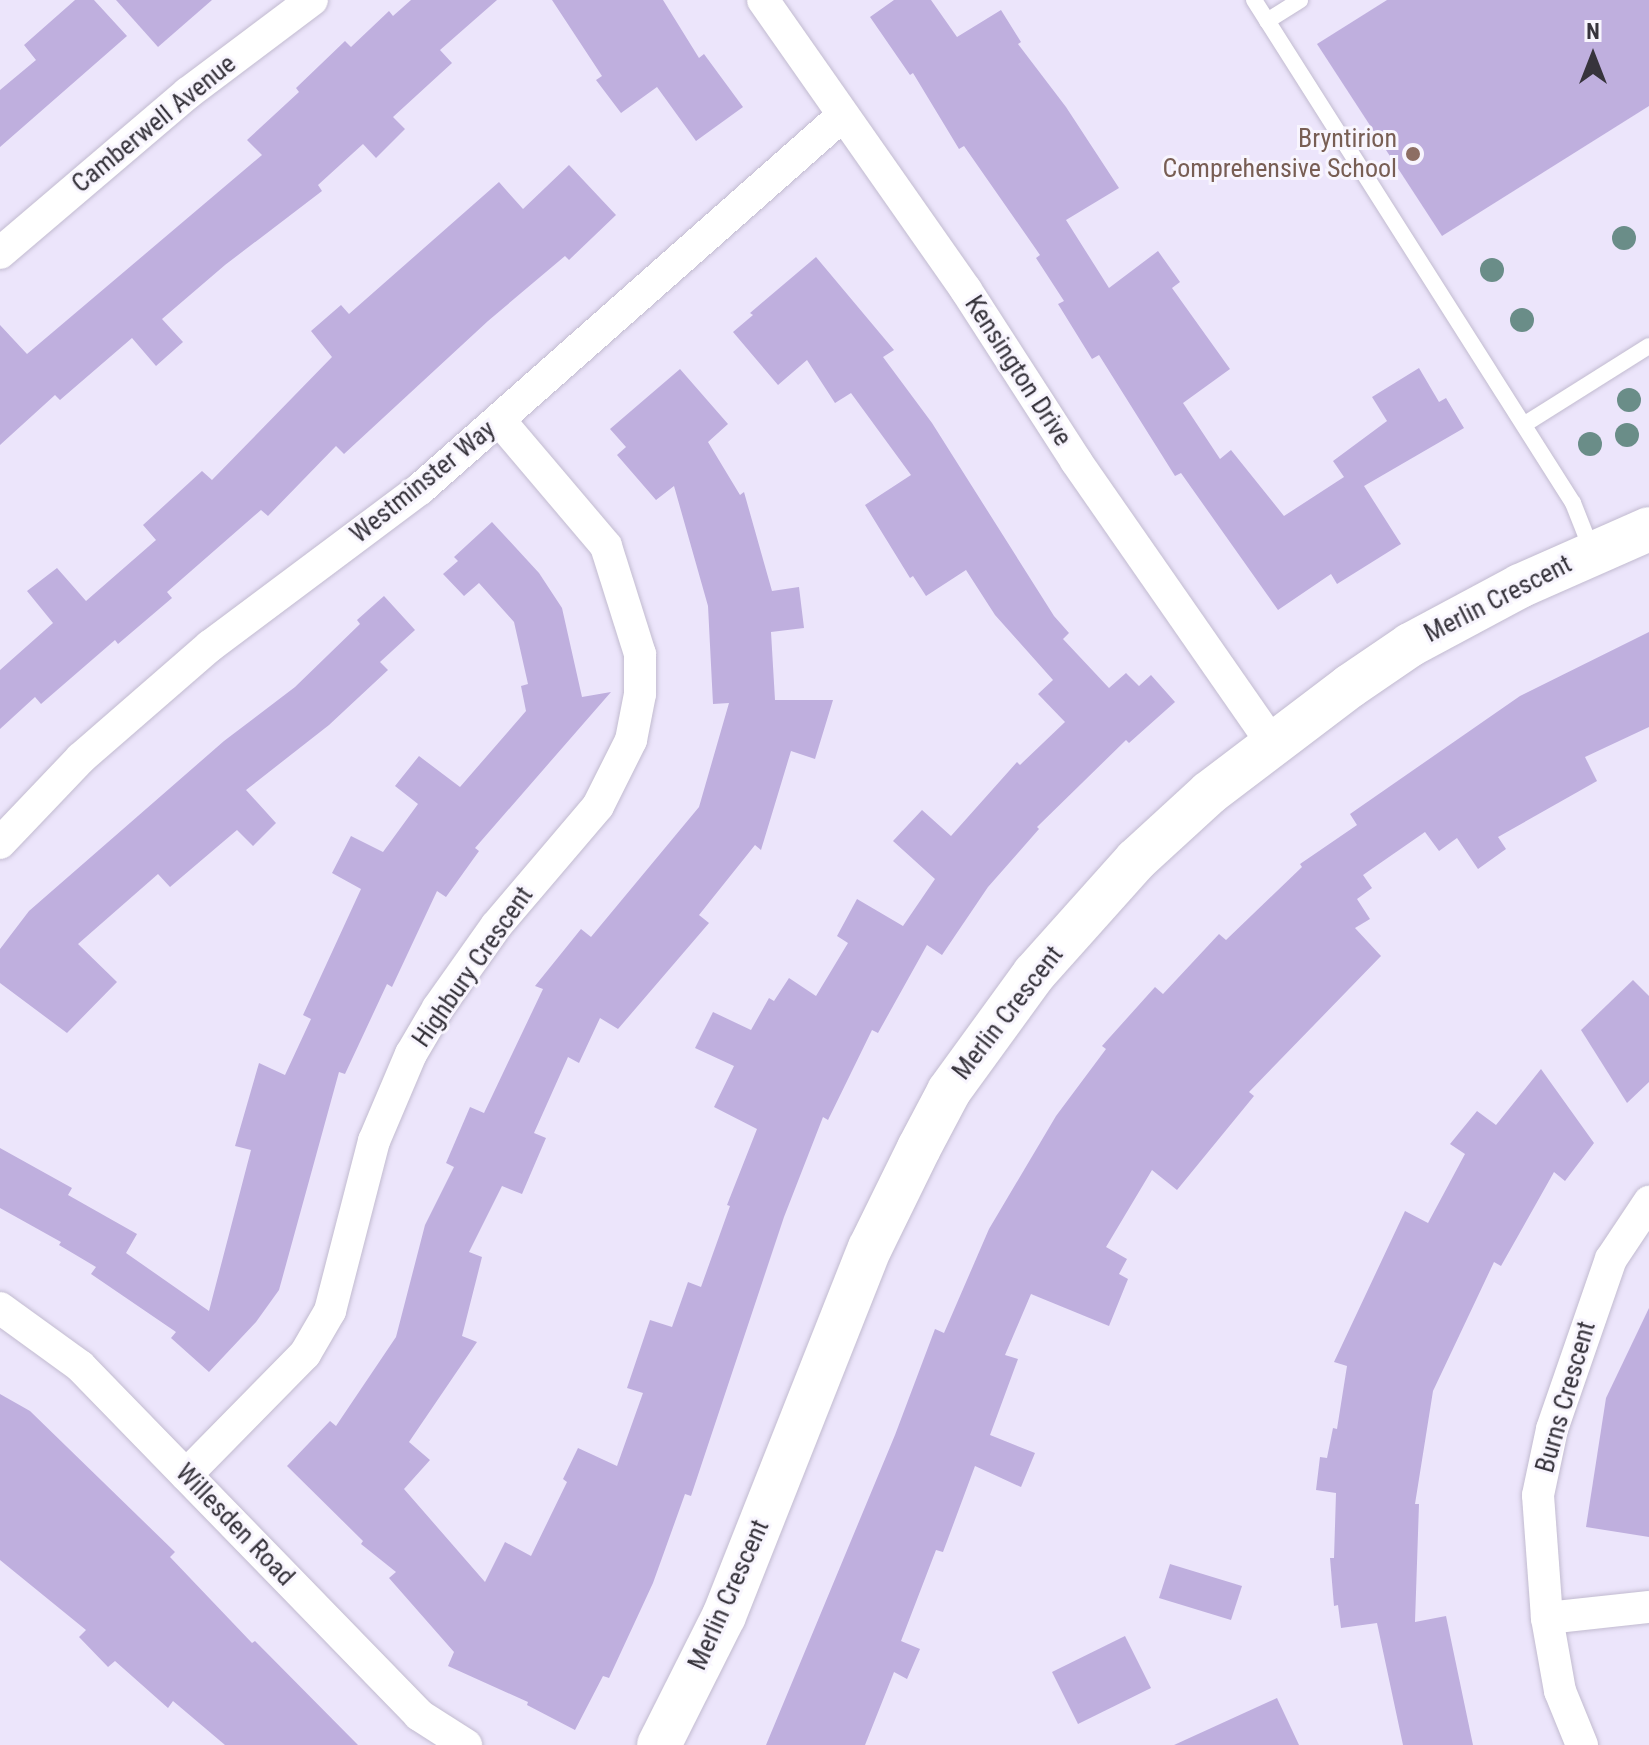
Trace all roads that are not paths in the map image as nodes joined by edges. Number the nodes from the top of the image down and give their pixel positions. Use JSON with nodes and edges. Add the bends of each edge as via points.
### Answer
{"nodes":[{"id":1,"x":312,"y":0,"type":"edge"},
{"id":2,"x":763,"y":0,"type":"edge"},
{"id":3,"x":1254,"y":0,"type":"edge"},
{"id":4,"x":1300,"y":0,"type":"edge"},
{"id":5,"x":1267,"y":21,"type":"junction"},
{"id":6,"x":842,"y":116,"type":"junction"},
{"id":7,"x":0,"y":253,"type":"edge"},
{"id":8,"x":1649,"y":346,"type":"edge"},
{"id":9,"x":499,"y":420,"type":"junction"},
{"id":10,"x":1525,"y":424,"type":"junction"},
{"id":11,"x":1649,"y":529,"type":"edge"},
{"id":12,"x":1592,"y":551,"type":"junction"},
{"id":13,"x":1272,"y":743,"type":"junction"},
{"id":14,"x":0,"y":843,"type":"edge"},
{"id":15,"x":1649,"y":1202,"type":"edge"},
{"id":16,"x":0,"y":1308,"type":"edge"},
{"id":17,"x":186,"y":1475,"type":"junction"},
{"id":18,"x":1649,"y":1607,"type":"edge"},
{"id":19,"x":1547,"y":1618,"type":"junction"},
{"id":20,"x":466,"y":1745,"type":"edge"},
{"id":21,"x":659,"y":1745,"type":"edge"},
{"id":22,"x":1582,"y":1745,"type":"edge"}],
"edges":[{"from":1,"to":7,"type":"street","name":"Camberwell Avenue","via":[[188,93]]},
{"from":2,"to":6,"type":"street","name":"Kensington Drive"},
{"from":3,"to":5,"type":"lane"},
{"from":4,"to":5,"type":"lane"},
{"from":5,"to":10,"type":"lane"},
{"from":6,"to":9,"type":"street","name":"Westminster Way"},
{"from":6,"to":13,"type":"street","name":"Kensington Drive"},
{"from":8,"to":10,"type":"lane"},
{"from":9,"to":14,"type":"street","name":"Westminster Way","via":[[420,489],[210,646],[81,758]]},
{"from":9,"to":17,"type":"street","name":"Highbury Crescent","via":[[606,546],[640,654],[640,694],[631,740],[598,806],[496,926],[411,1054],[374,1141],[330,1311],[305,1354]]},
{"from":10,"to":12,"type":"lane","via":[[1573,503]]},
{"from":11,"to":12,"type":"street","name":"Merlin Crescent"},
{"from":12,"to":13,"type":"street","name":"Merlin Crescent","via":[[1410,645]]},
{"from":13,"to":21,"type":"street","name":"Merlin Crescent","via":[[1136,860],[1034,974],[949,1091],[870,1248],[724,1616]]},
{"from":15,"to":19,"type":"street","name":"Burns Crescent","via":[[1611,1259],[1552,1429],[1538,1495]]},
{"from":16,"to":17,"type":"street","name":"Willesden Road","via":[[80,1366]]},
{"from":17,"to":20,"type":"street","name":"Willesden Road","via":[[419,1715]]},
{"from":18,"to":19,"type":"street"},
{"from":19,"to":22,"type":"street","name":"Burns Crescent","via":[[1560,1691]]}]}
